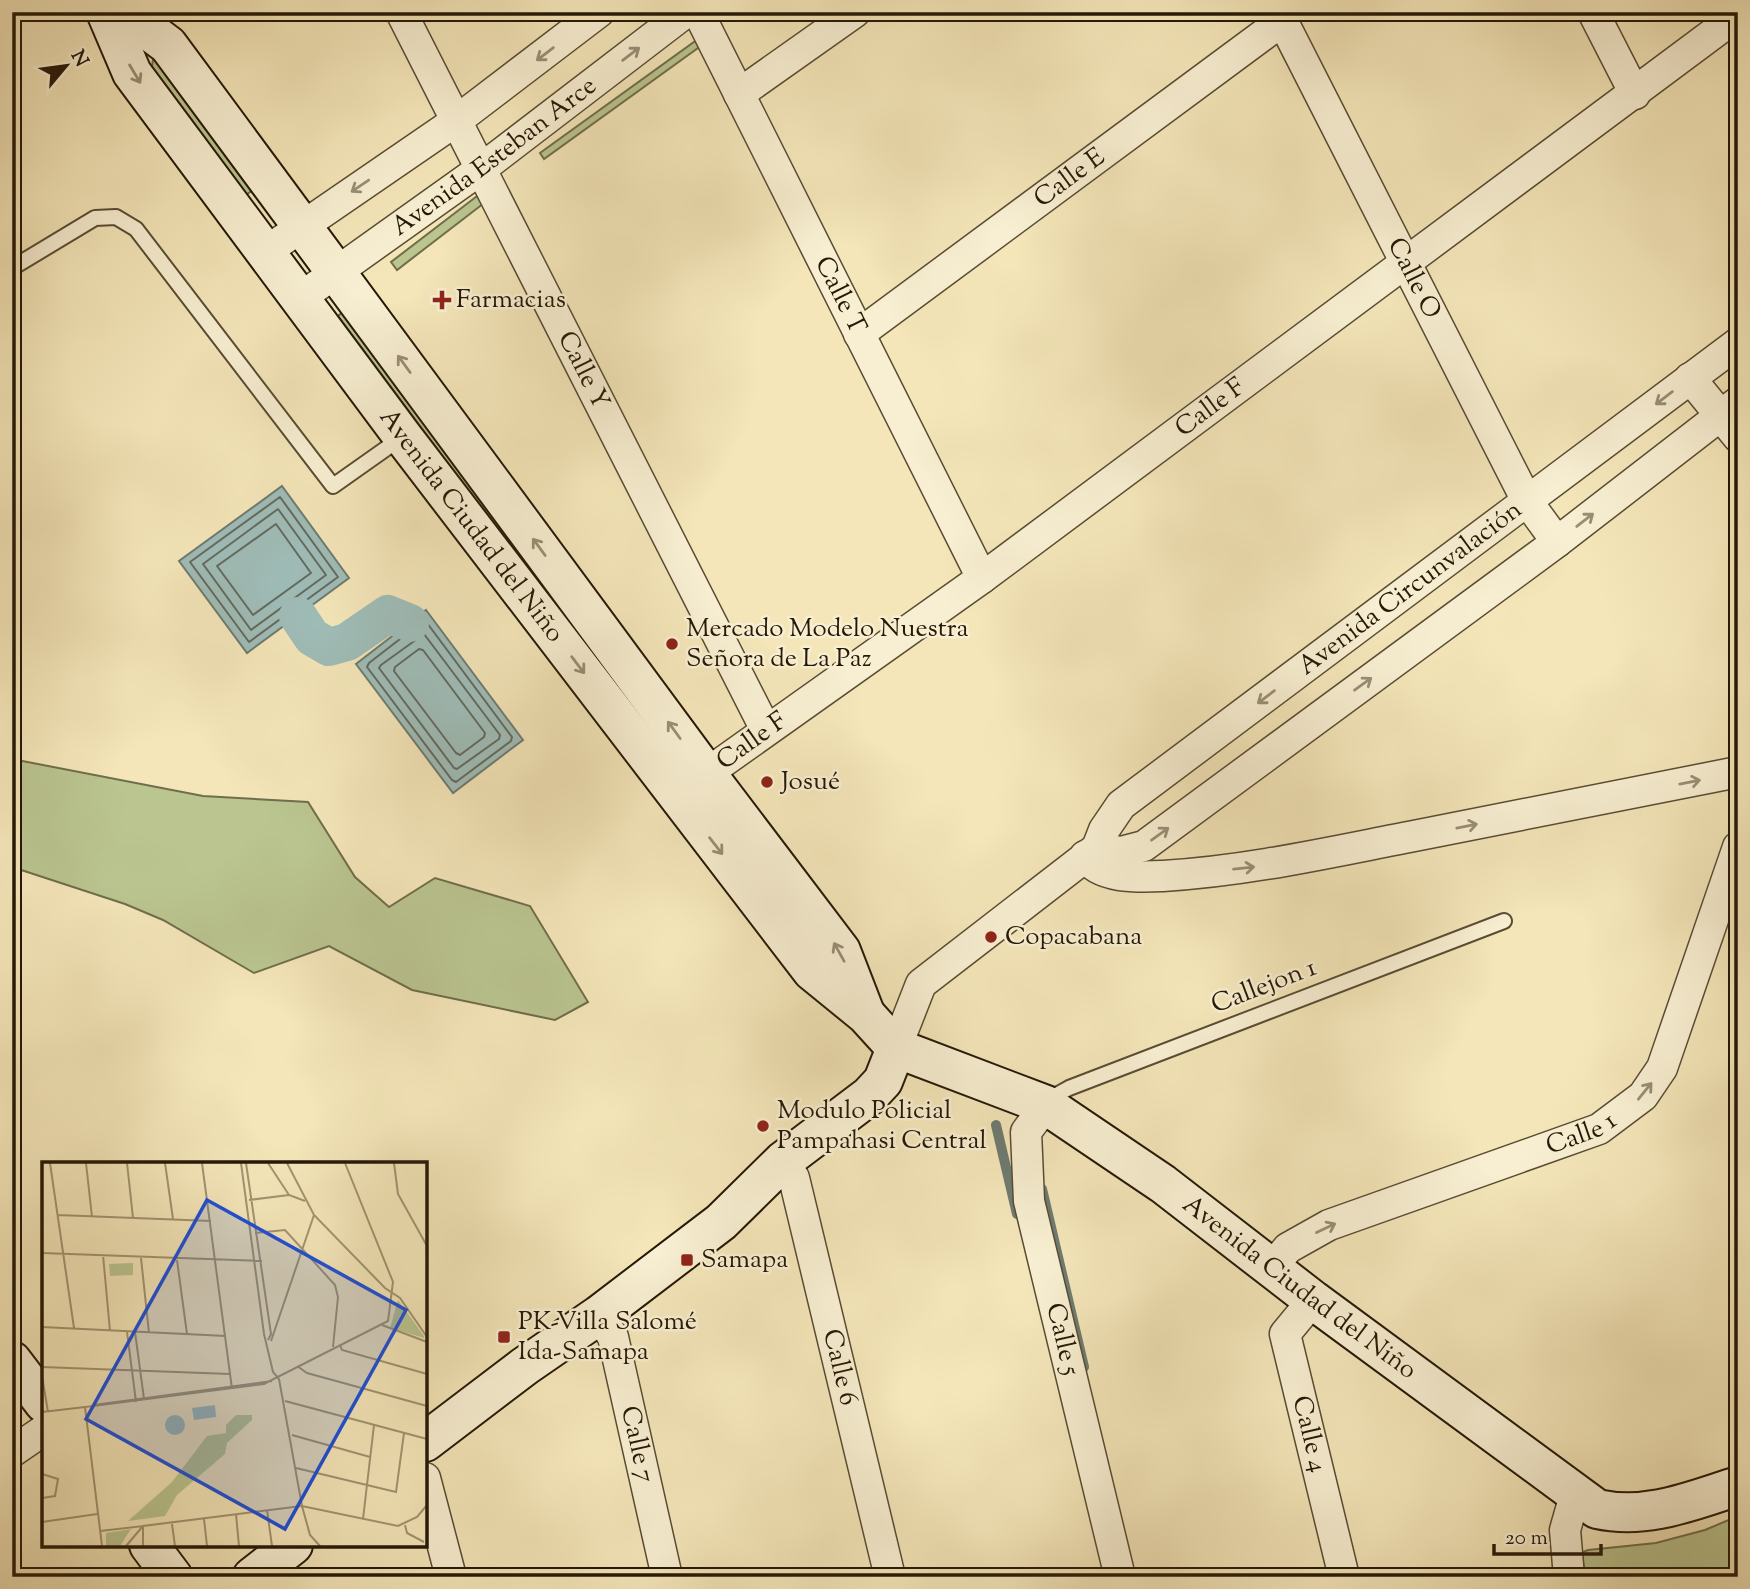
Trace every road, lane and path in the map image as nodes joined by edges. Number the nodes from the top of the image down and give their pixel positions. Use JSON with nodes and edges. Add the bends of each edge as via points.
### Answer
{"nodes":[{"id":1,"x":106,"y":12,"type":"edge"},
{"id":2,"x":124,"y":12,"type":"edge"},
{"id":3,"x":401,"y":12,"type":"edge"},
{"id":4,"x":599,"y":12,"type":"edge"},
{"id":5,"x":686,"y":12,"type":"edge"},
{"id":6,"x":698,"y":12,"type":"edge"},
{"id":7,"x":855,"y":12,"type":"edge"},
{"id":8,"x":1593,"y":12,"type":"edge"},
{"id":9,"x":1738,"y":15,"type":"edge"},
{"id":10,"x":1280,"y":17,"type":"edge"},
{"id":11,"x":739,"y":94,"type":"junction"},
{"id":12,"x":1634,"y":94,"type":"junction"},
{"id":13,"x":456,"y":121,"type":"junction"},
{"id":14,"x":481,"y":169,"type":"junction"},
{"id":15,"x":302,"y":226,"type":"junction"},
{"id":16,"x":265,"y":252,"type":"junction"},
{"id":17,"x":1406,"y":261,"type":"junction"},
{"id":18,"x":12,"y":268,"type":"edge"},
{"id":19,"x":336,"y":273,"type":"junction"},
{"id":20,"x":300,"y":298,"type":"junction"},
{"id":21,"x":859,"y":334,"type":"junction"},
{"id":22,"x":1738,"y":342,"type":"edge"},
{"id":23,"x":1690,"y":378,"type":"junction"},
{"id":24,"x":1732,"y":418,"type":"edge"},
{"id":25,"x":403,"y":437,"type":"junction"},
{"id":26,"x":1527,"y":501,"type":"junction"},
{"id":27,"x":1557,"y":542,"type":"junction"},
{"id":28,"x":982,"y":578,"type":"junction"},
{"id":29,"x":766,"y":730,"type":"junction"},
{"id":30,"x":1738,"y":772,"type":"edge"},
{"id":31,"x":692,"y":784,"type":"junction"},
{"id":32,"x":1738,"y":847,"type":"edge"},
{"id":33,"x":1091,"y":852,"type":"junction"},
{"id":34,"x":1504,"y":921,"type":"dead end"},
{"id":35,"x":896,"y":1048,"type":"junction"},
{"id":36,"x":1046,"y":1105,"type":"junction"},
{"id":37,"x":783,"y":1161,"type":"junction"},
{"id":38,"x":1272,"y":1267,"type":"junction"},
{"id":39,"x":1313,"y":1300,"type":"junction"},
{"id":40,"x":598,"y":1315,"type":"junction"},
{"id":41,"x":12,"y":1361,"type":"edge"},
{"id":42,"x":42,"y":1400,"type":"edge"},
{"id":43,"x":42,"y":1431,"type":"edge"},
{"id":44,"x":427,"y":1441,"type":"edge"},
{"id":45,"x":12,"y":1452,"type":"edge"},
{"id":46,"x":427,"y":1486,"type":"edge"},
{"id":47,"x":1738,"y":1486,"type":"edge"},
{"id":48,"x":1576,"y":1495,"type":"junction"},
{"id":49,"x":150,"y":1547,"type":"edge"},
{"id":50,"x":290,"y":1547,"type":"edge"},
{"id":51,"x":173,"y":1577,"type":"edge"},
{"id":52,"x":252,"y":1577,"type":"edge"},
{"id":53,"x":451,"y":1577,"type":"edge"},
{"id":54,"x":667,"y":1577,"type":"edge"},
{"id":55,"x":890,"y":1577,"type":"edge"},
{"id":56,"x":1120,"y":1577,"type":"edge"},
{"id":57,"x":1344,"y":1577,"type":"edge"},
{"id":58,"x":1569,"y":1577,"type":"edge"}],
"edges":[{"from":1,"to":16,"type":"main road","name":"Avenida Ciudad del Niño","one_way":true,"via":[[132,72]]},
{"from":2,"to":15,"type":"main road","name":"Avenida Ciudad del Niño","via":[[168,45]]},
{"from":3,"to":13,"type":"street","name":"Calle Y"},
{"from":4,"to":13,"type":"street","name":"Avenida Esteban Arce","one_way":true},
{"from":14,"to":5,"type":"street","name":"Avenida Esteban Arce","one_way":true},
{"from":6,"to":11,"type":"street","name":"Calle T"},
{"from":7,"to":11,"type":"street"},
{"from":8,"to":12,"type":"street"},
{"from":9,"to":12,"type":"street","name":"Calle F"},
{"from":10,"to":17,"type":"street","name":"Calle O"},
{"from":10,"to":21,"type":"street","name":"Calle E"},
{"from":11,"to":21,"type":"street","name":"Calle T"},
{"from":12,"to":17,"type":"street","name":"Calle F"},
{"from":13,"to":14,"type":"street","name":"Calle Y"},
{"from":13,"to":15,"type":"street","name":"Avenida Esteban Arce","one_way":true},
{"from":14,"to":19,"type":"street","name":"Avenida Esteban Arce"},
{"from":14,"to":29,"type":"street","name":"Calle Y"},
{"from":15,"to":16,"type":"street","name":"Avenida Esteban Arce"},
{"from":15,"to":19,"type":"main road","name":"Avenida Ciudad del Niño"},
{"from":16,"to":20,"type":"main road","name":"Avenida Ciudad del Niño"},
{"from":17,"to":26,"type":"street","name":"Calle O"},
{"from":17,"to":28,"type":"street","name":"Calle F"},
{"from":18,"to":25,"type":"lane","via":[[95,218],[116,217],[136,229],[332,486]]},
{"from":19,"to":20,"type":"street","name":"Avenida Esteban Arce"},
{"from":31,"to":19,"type":"main road","name":"Avenida Ciudad del Niño","one_way":true},
{"from":20,"to":25,"type":"main road","name":"Avenida Ciudad del Niño"},
{"from":21,"to":28,"type":"street","name":"Calle T"},
{"from":22,"to":23,"type":"street","name":"Avenida Circunvalación"},
{"from":23,"to":24,"type":"street"},
{"from":23,"to":26,"type":"street","name":"Avenida Circunvalación","one_way":true},
{"from":27,"to":24,"type":"street","name":"Avenida Circunvalación","one_way":true},
{"from":25,"to":31,"type":"main road","name":"Avenida Ciudad del Niño","one_way":true},
{"from":26,"to":27,"type":"street","name":"Calle O"},
{"from":26,"to":33,"type":"street","name":"Avenida Circunvalación","one_way":true,"via":[[1121,805]]},
{"from":33,"to":27,"type":"street","name":"Avenida Circunvalación","one_way":true,"via":[[1144,846]]},
{"from":28,"to":29,"type":"street","name":"Calle F"},
{"from":29,"to":31,"type":"street","name":"Calle F"},
{"from":33,"to":30,"type":"street","one_way":true,"via":[[1091,866],[1131,875],[1260,866]]},
{"from":31,"to":35,"type":"main road","name":"Avenida Ciudad del Niño","via":[[841,951],[866,1015]]},
{"from":38,"to":32,"type":"street","name":"Calle 1","one_way":true,"via":[[1289,1248],[1329,1225],[1599,1129],[1643,1096],[1662,1068]]},
{"from":33,"to":35,"type":"street","name":"Avenida Circunvalación","via":[[921,984]]},
{"from":34,"to":36,"type":"lane","name":"Callejon 1","via":[[1069,1088]]},
{"from":35,"to":36,"type":"main road","name":"Avenida Ciudad del Niño"},
{"from":35,"to":37,"type":"main road","name":"Avenida Circunvalación","via":[[883,1081],[869,1096]]},
{"from":36,"to":38,"type":"main road","name":"Avenida Ciudad del Niño","via":[[1163,1184]]},
{"from":36,"to":56,"type":"street","name":"Calle 5","via":[[1026,1132],[1029,1201]]},
{"from":37,"to":40,"type":"main road","name":"Avenida Circunvalación","via":[[721,1222]]},
{"from":37,"to":55,"type":"street","name":"Calle 6","via":[[794,1178]]},
{"from":38,"to":39,"type":"main road","name":"Avenida Ciudad del Niño"},
{"from":39,"to":48,"type":"main road","name":"Avenida Ciudad del Niño"},
{"from":39,"to":57,"type":"street","name":"Calle 4","via":[[1285,1334]]},
{"from":40,"to":44,"type":"main road","name":"Avenida Circunvalación"},
{"from":40,"to":54,"type":"street","name":"Calle 7","via":[[613,1337]]},
{"from":41,"to":42,"type":"main road"},
{"from":43,"to":45,"type":"street"},
{"from":46,"to":53,"type":"street"},
{"from":47,"to":48,"type":"main road","name":"Avenida Ciudad del Niño","via":[[1676,1506],[1619,1514],[1597,1509]]},
{"from":48,"to":58,"type":"street","via":[[1565,1530]]},
{"from":49,"to":51,"type":"main road"},
{"from":50,"to":52,"type":"main road"}]}
